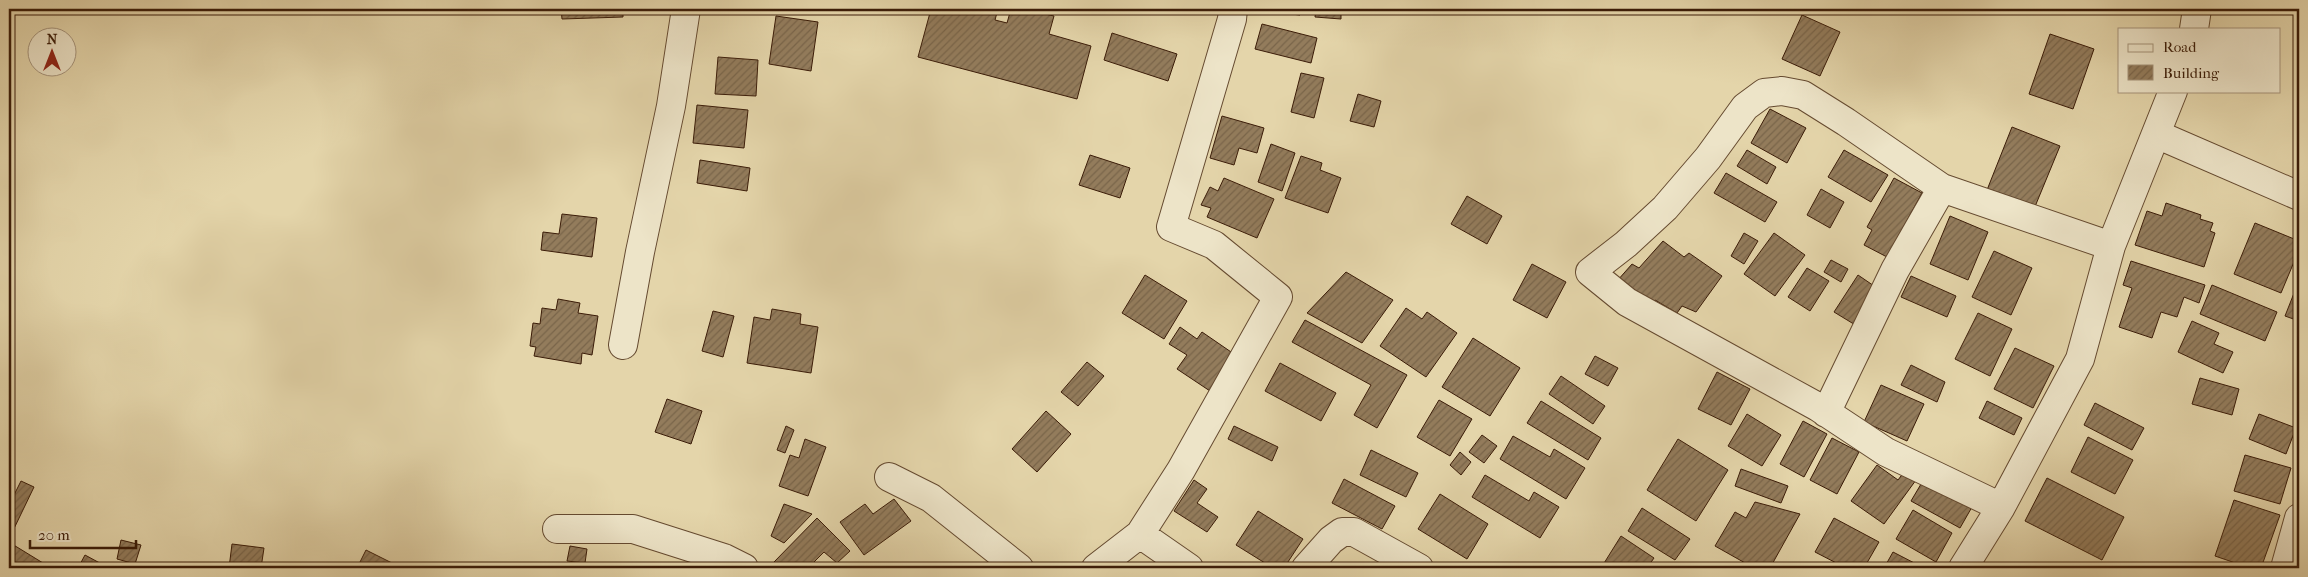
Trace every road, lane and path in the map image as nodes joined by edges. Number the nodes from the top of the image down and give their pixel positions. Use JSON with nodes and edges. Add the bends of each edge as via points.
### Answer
{"nodes":[{"id":1,"x":686,"y":9,"type":"edge"},
{"id":2,"x":1233,"y":9,"type":"edge"},
{"id":3,"x":2197,"y":9,"type":"edge"},
{"id":4,"x":2194,"y":28,"type":"edge"},
{"id":5,"x":2172,"y":92,"type":"edge"},
{"id":6,"x":2156,"y":134,"type":"junction"},
{"id":7,"x":1942,"y":188,"type":"junction"},
{"id":8,"x":2299,"y":196,"type":"edge"},
{"id":9,"x":2111,"y":246,"type":"junction"},
{"id":10,"x":623,"y":345,"type":"dead end"},
{"id":11,"x":1826,"y":413,"type":"junction"},
{"id":12,"x":889,"y":478,"type":"dead end"},
{"id":13,"x":2001,"y":507,"type":"junction"},
{"id":14,"x":2299,"y":518,"type":"edge"},
{"id":15,"x":557,"y":530,"type":"dead end"},
{"id":16,"x":1140,"y":534,"type":"junction"},
{"id":17,"x":744,"y":568,"type":"edge"},
{"id":18,"x":1019,"y":568,"type":"edge"},
{"id":19,"x":1096,"y":568,"type":"edge"},
{"id":20,"x":1189,"y":568,"type":"edge"},
{"id":21,"x":1306,"y":568,"type":"edge"},
{"id":22,"x":1419,"y":568,"type":"edge"},
{"id":23,"x":1962,"y":568,"type":"edge"},
{"id":24,"x":2285,"y":568,"type":"edge"}],
"edges":[{"from":1,"to":10,"type":"street","via":[[671,106]]},
{"from":2,"to":16,"type":"street","via":[[1171,227],[1214,246],[1278,298],[1181,470]]},
{"from":3,"to":4,"type":"street"},
{"from":5,"to":6,"type":"street"},
{"from":6,"to":8,"type":"street"},
{"from":6,"to":9,"type":"street"},
{"from":7,"to":9,"type":"street"},
{"from":7,"to":11,"type":"street","via":[[1895,270]]},
{"from":7,"to":11,"type":"street","via":[[1803,95],[1782,91],[1764,93],[1745,107],[1708,158],[1665,208],[1620,250],[1590,272],[1627,302]]},
{"from":9,"to":13,"type":"street","via":[[2080,359]]},
{"from":11,"to":13,"type":"street","via":[[1886,452]]},
{"from":12,"to":18,"type":"street","via":[[931,498]]},
{"from":13,"to":23,"type":"street"},
{"from":14,"to":24,"type":"street"},
{"from":15,"to":17,"type":"street","via":[[633,529],[724,558]]},
{"from":16,"to":19,"type":"street"},
{"from":16,"to":20,"type":"street"},
{"from":21,"to":22,"type":"street","via":[[1331,540],[1342,532],[1354,532]]}]}
